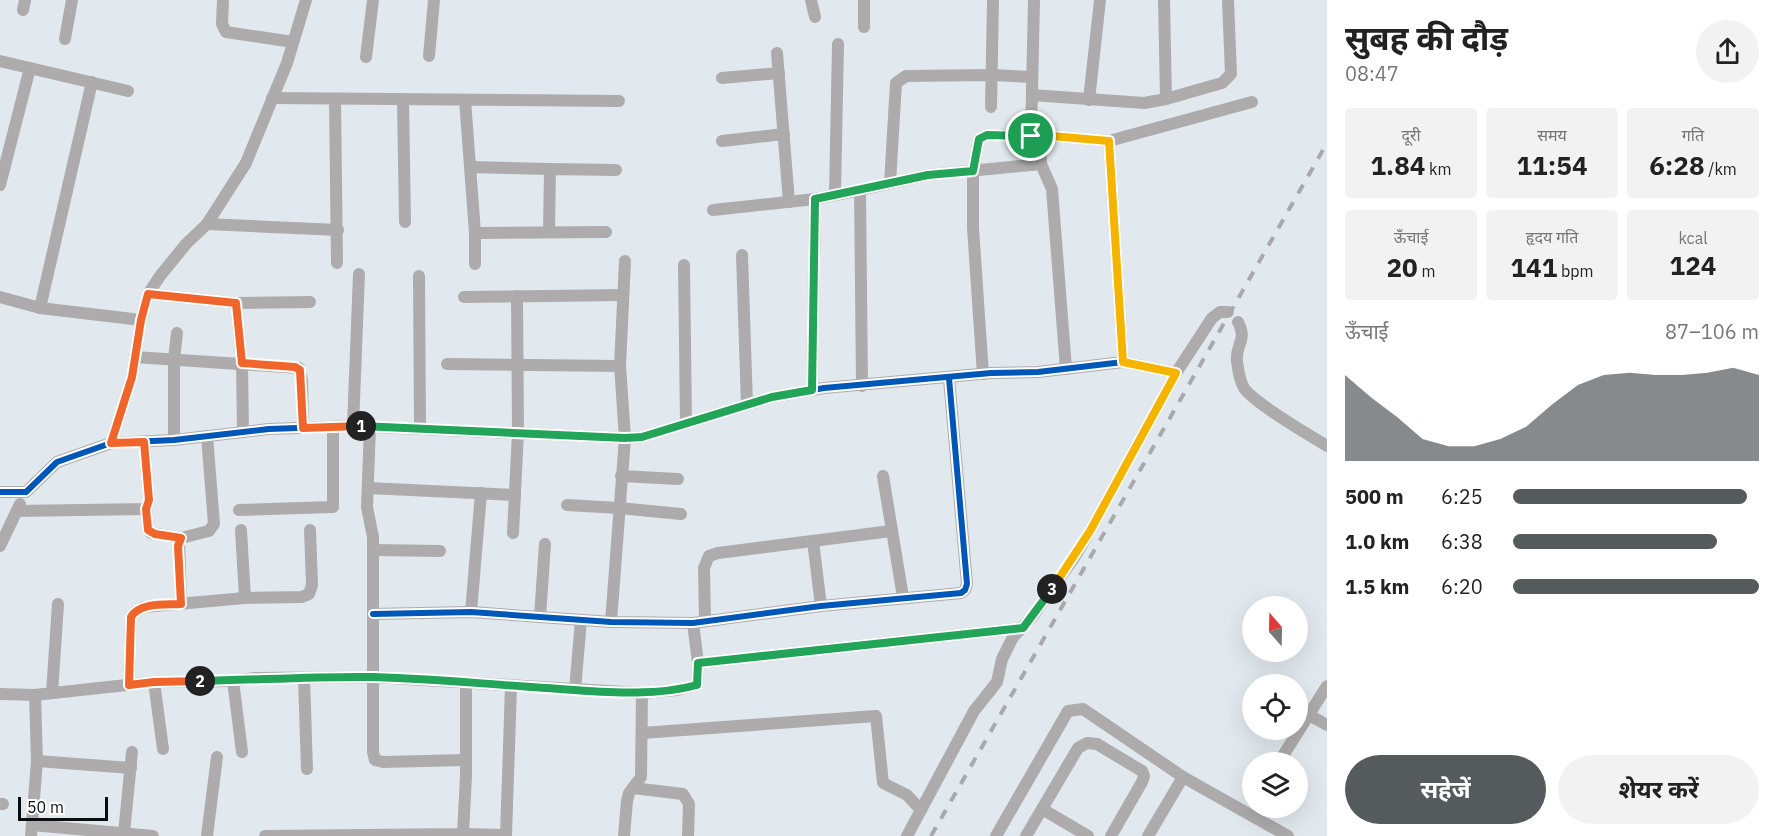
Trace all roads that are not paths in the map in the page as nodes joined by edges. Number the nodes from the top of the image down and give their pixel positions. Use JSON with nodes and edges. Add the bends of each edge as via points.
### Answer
{"nodes":[{"id":1,"x":72,"y":0,"type":"edge"},
{"id":2,"x":223,"y":0,"type":"edge"},
{"id":3,"x":306,"y":0,"type":"edge"},
{"id":4,"x":374,"y":0,"type":"edge"},
{"id":5,"x":434,"y":0,"type":"edge"},
{"id":6,"x":811,"y":0,"type":"edge"},
{"id":7,"x":864,"y":0,"type":"edge"},
{"id":8,"x":993,"y":0,"type":"edge"},
{"id":9,"x":1034,"y":0,"type":"edge"},
{"id":10,"x":1100,"y":0,"type":"edge"},
{"id":11,"x":1164,"y":0,"type":"edge"},
{"id":12,"x":1228,"y":0,"type":"edge"},
{"id":13,"x":815,"y":17,"type":"dead end"},
{"id":14,"x":864,"y":27,"type":"dead end"},
{"id":15,"x":65,"y":39,"type":"dead end"},
{"id":16,"x":293,"y":42,"type":"junction"},
{"id":17,"x":838,"y":44,"type":"dead end"},
{"id":18,"x":777,"y":53,"type":"dead end"},
{"id":19,"x":429,"y":56,"type":"dead end"},
{"id":20,"x":366,"y":57,"type":"dead end"},
{"id":21,"x":0,"y":61,"type":"edge"},
{"id":22,"x":30,"y":68,"type":"junction"},
{"id":23,"x":779,"y":73,"type":"junction"},
{"id":24,"x":991,"y":75,"type":"junction"},
{"id":25,"x":1032,"y":77,"type":"junction"},
{"id":26,"x":722,"y":78,"type":"dead end"},
{"id":27,"x":92,"y":82,"type":"junction"},
{"id":28,"x":128,"y":91,"type":"dead end"},
{"id":29,"x":1032,"y":95,"type":"junction"},
{"id":30,"x":272,"y":98,"type":"junction"},
{"id":31,"x":335,"y":99,"type":"junction"},
{"id":32,"x":1166,"y":99,"type":"junction"},
{"id":33,"x":403,"y":100,"type":"junction"},
{"id":34,"x":465,"y":100,"type":"junction"},
{"id":35,"x":1089,"y":100,"type":"junction"},
{"id":36,"x":619,"y":101,"type":"dead end"},
{"id":37,"x":1252,"y":102,"type":"dead end"},
{"id":38,"x":991,"y":107,"type":"dead end"},
{"id":39,"x":784,"y":134,"type":"junction"},
{"id":40,"x":1036,"y":136,"type":"junction"},
{"id":41,"x":722,"y":141,"type":"dead end"},
{"id":42,"x":1109,"y":141,"type":"junction"},
{"id":43,"x":1041,"y":164,"type":"junction"},
{"id":44,"x":470,"y":167,"type":"junction"},
{"id":45,"x":550,"y":169,"type":"junction"},
{"id":46,"x":616,"y":170,"type":"dead end"},
{"id":47,"x":973,"y":171,"type":"junction"},
{"id":48,"x":890,"y":183,"type":"junction"},
{"id":49,"x":0,"y":185,"type":"edge"},
{"id":50,"x":860,"y":190,"type":"junction"},
{"id":51,"x":835,"y":194,"type":"junction"},
{"id":52,"x":815,"y":199,"type":"junction"},
{"id":53,"x":789,"y":201,"type":"junction"},
{"id":54,"x":713,"y":210,"type":"dead end"},
{"id":55,"x":405,"y":222,"type":"dead end"},
{"id":56,"x":207,"y":224,"type":"junction"},
{"id":57,"x":338,"y":230,"type":"junction"},
{"id":58,"x":549,"y":231,"type":"junction"},
{"id":59,"x":606,"y":232,"type":"dead end"},
{"id":60,"x":475,"y":233,"type":"junction"},
{"id":61,"x":742,"y":255,"type":"dead end"},
{"id":62,"x":625,"y":261,"type":"dead end"},
{"id":63,"x":337,"y":262,"type":"dead end"},
{"id":64,"x":476,"y":264,"type":"dead end"},
{"id":65,"x":684,"y":265,"type":"dead end"},
{"id":66,"x":358,"y":274,"type":"dead end"},
{"id":67,"x":419,"y":276,"type":"dead end"},
{"id":68,"x":148,"y":294,"type":"junction"},
{"id":69,"x":623,"y":295,"type":"junction"},
{"id":70,"x":517,"y":296,"type":"junction"},
{"id":71,"x":0,"y":297,"type":"edge"},
{"id":72,"x":464,"y":297,"type":"dead end"},
{"id":73,"x":310,"y":302,"type":"dead end"},
{"id":74,"x":236,"y":303,"type":"junction"},
{"id":75,"x":40,"y":308,"type":"junction"},
{"id":76,"x":1228,"y":312,"type":"dead end"},
{"id":77,"x":141,"y":320,"type":"junction"},
{"id":78,"x":1238,"y":322,"type":"dead end"},
{"id":79,"x":177,"y":333,"type":"dead end"},
{"id":80,"x":135,"y":357,"type":"junction"},
{"id":81,"x":174,"y":359,"type":"junction"},
{"id":82,"x":1123,"y":362,"type":"junction"},
{"id":83,"x":242,"y":363,"type":"junction"},
{"id":84,"x":447,"y":364,"type":"dead end"},
{"id":85,"x":518,"y":365,"type":"junction"},
{"id":86,"x":621,"y":366,"type":"junction"},
{"id":87,"x":1066,"y":369,"type":"junction"},
{"id":88,"x":1176,"y":373,"type":"junction"},
{"id":89,"x":983,"y":374,"type":"junction"},
{"id":90,"x":949,"y":378,"type":"junction"},
{"id":91,"x":862,"y":386,"type":"junction"},
{"id":92,"x":812,"y":390,"type":"junction"},
{"id":93,"x":747,"y":405,"type":"junction"},
{"id":94,"x":686,"y":424,"type":"junction"},
{"id":95,"x":353,"y":426,"type":"junction"},
{"id":96,"x":370,"y":426,"type":"junction"},
{"id":97,"x":303,"y":428,"type":"junction"},
{"id":98,"x":333,"y":428,"type":"junction"},
{"id":99,"x":420,"y":428,"type":"junction"},
{"id":100,"x":243,"y":432,"type":"junction"},
{"id":101,"x":518,"y":432,"type":"junction"},
{"id":102,"x":207,"y":436,"type":"junction"},
{"id":103,"x":625,"y":438,"type":"junction"},
{"id":104,"x":174,"y":440,"type":"junction"},
{"id":105,"x":144,"y":442,"type":"junction"},
{"id":106,"x":111,"y":443,"type":"junction"},
{"id":107,"x":1327,"y":446,"type":"edge"},
{"id":108,"x":621,"y":476,"type":"junction"},
{"id":109,"x":883,"y":476,"type":"dead end"},
{"id":110,"x":678,"y":479,"type":"dead end"},
{"id":111,"x":368,"y":488,"type":"junction"},
{"id":112,"x":0,"y":492,"type":"edge"},
{"id":113,"x":26,"y":492,"type":"junction"},
{"id":114,"x":481,"y":493,"type":"junction"},
{"id":115,"x":515,"y":495,"type":"junction"},
{"id":116,"x":567,"y":506,"type":"dead end"},
{"id":117,"x":619,"y":508,"type":"junction"},
{"id":118,"x":146,"y":509,"type":"junction"},
{"id":119,"x":239,"y":510,"type":"dead end"},
{"id":120,"x":17,"y":511,"type":"junction"},
{"id":121,"x":681,"y":514,"type":"dead end"},
{"id":122,"x":240,"y":530,"type":"dead end"},
{"id":123,"x":310,"y":530,"type":"dead end"},
{"id":124,"x":891,"y":531,"type":"junction"},
{"id":125,"x":513,"y":533,"type":"dead end"},
{"id":126,"x":181,"y":538,"type":"junction"},
{"id":127,"x":813,"y":541,"type":"junction"},
{"id":128,"x":545,"y":544,"type":"dead end"},
{"id":129,"x":0,"y":546,"type":"edge"},
{"id":130,"x":373,"y":550,"type":"junction"},
{"id":131,"x":440,"y":551,"type":"dead end"},
{"id":132,"x":903,"y":597,"type":"junction"},
{"id":133,"x":245,"y":598,"type":"junction"},
{"id":134,"x":58,"y":604,"type":"dead end"},
{"id":135,"x":181,"y":604,"type":"junction"},
{"id":136,"x":821,"y":606,"type":"junction"},
{"id":137,"x":471,"y":612,"type":"junction"},
{"id":138,"x":373,"y":614,"type":"junction"},
{"id":139,"x":540,"y":617,"type":"junction"},
{"id":140,"x":581,"y":620,"type":"junction"},
{"id":141,"x":611,"y":622,"type":"junction"},
{"id":142,"x":699,"y":622,"type":"junction"},
{"id":143,"x":1023,"y":628,"type":"junction"},
{"id":144,"x":698,"y":663,"type":"junction"},
{"id":145,"x":374,"y":677,"type":"junction"},
{"id":146,"x":304,"y":678,"type":"junction"},
{"id":147,"x":234,"y":681,"type":"junction"},
{"id":148,"x":154,"y":682,"type":"junction"},
{"id":149,"x":466,"y":683,"type":"junction"},
{"id":150,"x":129,"y":685,"type":"junction"},
{"id":151,"x":511,"y":686,"type":"junction"},
{"id":152,"x":1327,"y":686,"type":"edge"},
{"id":153,"x":575,"y":690,"type":"junction"},
{"id":154,"x":52,"y":693,"type":"junction"},
{"id":155,"x":642,"y":693,"type":"junction"},
{"id":156,"x":0,"y":694,"type":"edge"},
{"id":157,"x":35,"y":695,"type":"junction"},
{"id":158,"x":1309,"y":715,"type":"junction"},
{"id":159,"x":1327,"y":725,"type":"edge"},
{"id":160,"x":642,"y":733,"type":"junction"},
{"id":161,"x":164,"y":749,"type":"dead end"},
{"id":162,"x":132,"y":752,"type":"dead end"},
{"id":163,"x":242,"y":752,"type":"dead end"},
{"id":164,"x":1286,"y":752,"type":"edge"},
{"id":165,"x":217,"y":757,"type":"dead end"},
{"id":166,"x":466,"y":760,"type":"junction"},
{"id":167,"x":37,"y":761,"type":"junction"},
{"id":168,"x":131,"y":768,"type":"junction"},
{"id":169,"x":307,"y":769,"type":"dead end"},
{"id":170,"x":1183,"y":777,"type":"junction"},
{"id":171,"x":633,"y":788,"type":"junction"},
{"id":172,"x":1242,"y":805,"type":"edge"},
{"id":173,"x":1042,"y":809,"type":"junction"},
{"id":174,"x":921,"y":810,"type":"junction"},
{"id":175,"x":1262,"y":818,"type":"edge"},
{"id":176,"x":31,"y":831,"type":"edge"},
{"id":177,"x":124,"y":833,"type":"junction"},
{"id":178,"x":463,"y":834,"type":"junction"},
{"id":179,"x":392,"y":835,"type":"edge"},
{"id":180,"x":153,"y":836,"type":"edge"},
{"id":181,"x":207,"y":836,"type":"edge"},
{"id":182,"x":265,"y":836,"type":"edge"},
{"id":183,"x":325,"y":836,"type":"edge"},
{"id":184,"x":506,"y":836,"type":"edge"},
{"id":185,"x":624,"y":836,"type":"edge"},
{"id":186,"x":688,"y":836,"type":"edge"},
{"id":187,"x":907,"y":836,"type":"edge"},
{"id":188,"x":996,"y":836,"type":"edge"},
{"id":189,"x":1026,"y":836,"type":"edge"},
{"id":190,"x":1088,"y":836,"type":"edge"},
{"id":191,"x":1111,"y":836,"type":"edge"},
{"id":192,"x":1148,"y":836,"type":"edge"},
{"id":193,"x":1287,"y":836,"type":"edge"}],
"edges":[{"from":1,"to":15,"type":"street"},
{"from":2,"to":16,"type":"street","via":[[222,24],[226,32]]},
{"from":3,"to":16,"type":"street"},
{"from":4,"to":20,"type":"street"},
{"from":5,"to":19,"type":"street"},
{"from":6,"to":13,"type":"street"},
{"from":7,"to":14,"type":"street"},
{"from":8,"to":24,"type":"street"},
{"from":9,"to":25,"type":"street"},
{"from":10,"to":35,"type":"street"},
{"from":11,"to":32,"type":"street"},
{"from":12,"to":32,"type":"street","via":[[1232,74],[1222,83]]},
{"from":16,"to":30,"type":"street"},
{"from":17,"to":51,"type":"street"},
{"from":18,"to":23,"type":"street"},
{"from":21,"to":22,"type":"street"},
{"from":22,"to":27,"type":"street"},
{"from":22,"to":49,"type":"street"},
{"from":23,"to":26,"type":"street"},
{"from":23,"to":39,"type":"street"},
{"from":24,"to":25,"type":"street"},
{"from":24,"to":38,"type":"street"},
{"from":24,"to":48,"type":"street","via":[[906,76],[897,83]]},
{"from":25,"to":29,"type":"street"},
{"from":27,"to":28,"type":"street"},
{"from":27,"to":75,"type":"street"},
{"from":29,"to":35,"type":"street"},
{"from":29,"to":40,"type":"street"},
{"from":30,"to":31,"type":"street"},
{"from":30,"to":56,"type":"street","via":[[246,163]]},
{"from":31,"to":33,"type":"street"},
{"from":31,"to":57,"type":"street"},
{"from":32,"to":35,"type":"street","via":[[1144,103]]},
{"from":33,"to":34,"type":"street"},
{"from":33,"to":55,"type":"street"},
{"from":34,"to":36,"type":"street"},
{"from":34,"to":44,"type":"street"},
{"from":37,"to":42,"type":"street"},
{"from":39,"to":41,"type":"street"},
{"from":39,"to":53,"type":"street"},
{"from":40,"to":42,"type":"street"},
{"from":40,"to":43,"type":"street"},
{"from":40,"to":47,"type":"street","via":[[987,135],[979,139]]},
{"from":42,"to":82,"type":"street"},
{"from":43,"to":47,"type":"street"},
{"from":43,"to":87,"type":"street","via":[[1052,189]]},
{"from":44,"to":45,"type":"street"},
{"from":44,"to":60,"type":"street"},
{"from":45,"to":46,"type":"street"},
{"from":45,"to":58,"type":"street"},
{"from":47,"to":48,"type":"street"},
{"from":47,"to":89,"type":"street"},
{"from":48,"to":50,"type":"street"},
{"from":50,"to":51,"type":"street"},
{"from":50,"to":91,"type":"street"},
{"from":51,"to":52,"type":"street"},
{"from":52,"to":53,"type":"street"},
{"from":52,"to":92,"type":"street"},
{"from":53,"to":54,"type":"street"},
{"from":56,"to":57,"type":"street"},
{"from":56,"to":68,"type":"street","via":[[186,244]]},
{"from":57,"to":63,"type":"street"},
{"from":58,"to":59,"type":"street"},
{"from":58,"to":60,"type":"street"},
{"from":60,"to":64,"type":"street"},
{"from":61,"to":93,"type":"street"},
{"from":62,"to":69,"type":"street"},
{"from":65,"to":94,"type":"street"},
{"from":66,"to":95,"type":"street"},
{"from":67,"to":99,"type":"street"},
{"from":68,"to":74,"type":"street"},
{"from":68,"to":77,"type":"street"},
{"from":69,"to":70,"type":"street"},
{"from":69,"to":86,"type":"street"},
{"from":70,"to":72,"type":"street"},
{"from":70,"to":85,"type":"street"},
{"from":71,"to":75,"type":"street"},
{"from":73,"to":74,"type":"street"},
{"from":74,"to":83,"type":"street"},
{"from":75,"to":77,"type":"street"},
{"from":76,"to":88,"type":"street","via":[[1212,318]]},
{"from":77,"to":80,"type":"street"},
{"from":78,"to":107,"type":"street","via":[[1243,334],[1237,360],[1244,387],[1255,399]]},
{"from":79,"to":81,"type":"street"},
{"from":80,"to":81,"type":"street"},
{"from":80,"to":106,"type":"street"},
{"from":81,"to":83,"type":"street"},
{"from":81,"to":104,"type":"street"},
{"from":82,"to":87,"type":"street"},
{"from":82,"to":88,"type":"street"},
{"from":83,"to":97,"type":"street","via":[[299,368]]},
{"from":83,"to":100,"type":"street"},
{"from":84,"to":85,"type":"street"},
{"from":85,"to":86,"type":"street"},
{"from":85,"to":101,"type":"street"},
{"from":86,"to":103,"type":"street"},
{"from":87,"to":89,"type":"street"},
{"from":88,"to":143,"type":"street","via":[[1090,531]]},
{"from":89,"to":90,"type":"street"},
{"from":90,"to":91,"type":"street"},
{"from":90,"to":132,"type":"street","via":[[967,584],[965,590],[953,595]]},
{"from":91,"to":92,"type":"street"},
{"from":92,"to":93,"type":"street"},
{"from":93,"to":94,"type":"street"},
{"from":94,"to":103,"type":"street"},
{"from":95,"to":96,"type":"street"},
{"from":95,"to":98,"type":"street"},
{"from":96,"to":99,"type":"street"},
{"from":96,"to":111,"type":"street"},
{"from":97,"to":98,"type":"street"},
{"from":97,"to":100,"type":"street"},
{"from":98,"to":119,"type":"street","via":[[333,507]]},
{"from":99,"to":101,"type":"street"},
{"from":100,"to":102,"type":"street"},
{"from":101,"to":103,"type":"street"},
{"from":101,"to":115,"type":"street"},
{"from":102,"to":104,"type":"street"},
{"from":102,"to":126,"type":"street","via":[[214,524],[209,531]]},
{"from":103,"to":108,"type":"street"},
{"from":104,"to":105,"type":"street"},
{"from":105,"to":106,"type":"street"},
{"from":105,"to":118,"type":"street","via":[[149,500]]},
{"from":106,"to":113,"type":"street","via":[[57,462]]},
{"from":108,"to":110,"type":"street"},
{"from":108,"to":117,"type":"street"},
{"from":109,"to":124,"type":"street"},
{"from":111,"to":114,"type":"street"},
{"from":111,"to":130,"type":"street"},
{"from":112,"to":113,"type":"street"},
{"from":113,"to":120,"type":"street"},
{"from":114,"to":115,"type":"street"},
{"from":114,"to":137,"type":"street"},
{"from":115,"to":125,"type":"street"},
{"from":116,"to":117,"type":"street"},
{"from":117,"to":121,"type":"street"},
{"from":117,"to":141,"type":"street"},
{"from":118,"to":120,"type":"street"},
{"from":118,"to":126,"type":"street","via":[[151,533]]},
{"from":120,"to":129,"type":"street"},
{"from":122,"to":133,"type":"street"},
{"from":123,"to":133,"type":"street","via":[[309,594]]},
{"from":124,"to":127,"type":"street"},
{"from":124,"to":132,"type":"street"},
{"from":126,"to":135,"type":"street"},
{"from":127,"to":136,"type":"street"},
{"from":127,"to":142,"type":"street","via":[[709,556],[704,568]]},
{"from":128,"to":139,"type":"street"},
{"from":130,"to":131,"type":"street"},
{"from":130,"to":138,"type":"street"},
{"from":132,"to":136,"type":"street"},
{"from":133,"to":135,"type":"street"},
{"from":134,"to":154,"type":"street"},
{"from":135,"to":150,"type":"street","via":[[144,607],[131,617]]},
{"from":136,"to":142,"type":"street"},
{"from":137,"to":138,"type":"street"},
{"from":137,"to":139,"type":"street"},
{"from":138,"to":145,"type":"street"},
{"from":139,"to":140,"type":"street"},
{"from":140,"to":141,"type":"street"},
{"from":140,"to":153,"type":"street"},
{"from":141,"to":142,"type":"street"},
{"from":142,"to":144,"type":"street"},
{"from":143,"to":144,"type":"street"},
{"from":143,"to":174,"type":"street","via":[[1013,638],[997,681],[974,711]]},
{"from":144,"to":155,"type":"street","via":[[697,685]]},
{"from":145,"to":146,"type":"street"},
{"from":145,"to":149,"type":"street"},
{"from":145,"to":166,"type":"street","via":[[375,760]]},
{"from":146,"to":147,"type":"street"},
{"from":146,"to":169,"type":"street"},
{"from":147,"to":148,"type":"street"},
{"from":147,"to":163,"type":"street"},
{"from":148,"to":150,"type":"street"},
{"from":148,"to":161,"type":"street"},
{"from":149,"to":151,"type":"street"},
{"from":149,"to":166,"type":"street"},
{"from":150,"to":154,"type":"street"},
{"from":151,"to":153,"type":"street"},
{"from":151,"to":184,"type":"street"},
{"from":152,"to":158,"type":"street"},
{"from":153,"to":155,"type":"street"},
{"from":154,"to":157,"type":"street"},
{"from":155,"to":160,"type":"street"},
{"from":156,"to":157,"type":"street"},
{"from":157,"to":167,"type":"street"},
{"from":158,"to":159,"type":"street"},
{"from":158,"to":164,"type":"street"},
{"from":160,"to":171,"type":"street","via":[[641,777]]},
{"from":160,"to":174,"type":"street","via":[[876,716],[883,783],[907,795]]},
{"from":162,"to":168,"type":"street"},
{"from":165,"to":181,"type":"street"},
{"from":166,"to":178,"type":"street"},
{"from":167,"to":168,"type":"street"},
{"from":167,"to":176,"type":"street"},
{"from":168,"to":177,"type":"street"},
{"from":170,"to":172,"type":"street"},
{"from":170,"to":188,"type":"street","via":[[1083,710],[1068,711]]},
{"from":170,"to":192,"type":"street"},
{"from":171,"to":185,"type":"street","via":[[627,801]]},
{"from":171,"to":186,"type":"street","via":[[683,794],[689,804]]},
{"from":173,"to":189,"type":"street"},
{"from":173,"to":190,"type":"street"},
{"from":173,"to":191,"type":"street","via":[[1078,748],[1087,743],[1097,744],[1142,771],[1144,776]]},
{"from":174,"to":187,"type":"street"},
{"from":175,"to":193,"type":"street"},
{"from":176,"to":177,"type":"street"},
{"from":177,"to":180,"type":"street"},
{"from":178,"to":179,"type":"street"},
{"from":178,"to":184,"type":"street"},
{"from":179,"to":183,"type":"street"},
{"from":182,"to":183,"type":"street"}]}
